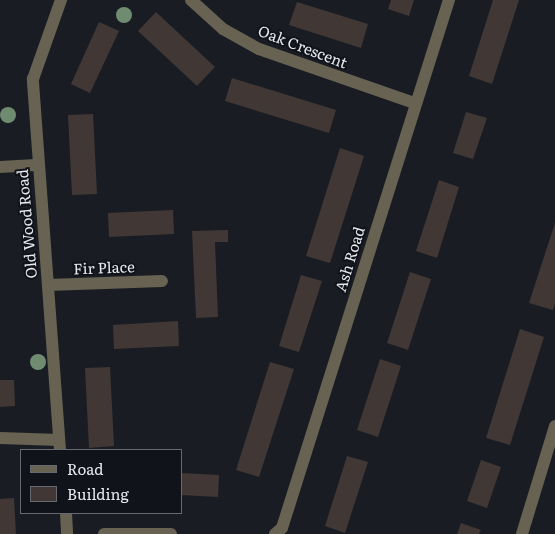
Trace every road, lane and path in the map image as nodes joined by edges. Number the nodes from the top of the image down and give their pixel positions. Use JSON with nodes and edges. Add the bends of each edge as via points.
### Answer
{"nodes":[{"id":1,"x":62,"y":0,"type":"edge"},
{"id":2,"x":191,"y":0,"type":"edge"},
{"id":3,"x":449,"y":0,"type":"edge"},
{"id":4,"x":414,"y":103,"type":"junction"},
{"id":5,"x":36,"y":165,"type":"junction"},
{"id":6,"x":0,"y":167,"type":"edge"},
{"id":7,"x":162,"y":281,"type":"dead end"},
{"id":8,"x":48,"y":285,"type":"junction"},
{"id":9,"x":555,"y":426,"type":"edge"},
{"id":10,"x":0,"y":438,"type":"edge"},
{"id":11,"x":59,"y":445,"type":"edge"},
{"id":12,"x":66,"y":514,"type":"edge"},
{"id":13,"x":281,"y":532,"type":"edge"},
{"id":14,"x":68,"y":534,"type":"edge"},
{"id":15,"x":104,"y":534,"type":"edge"},
{"id":16,"x":171,"y":534,"type":"edge"},
{"id":17,"x":522,"y":534,"type":"edge"}],
"edges":[{"from":1,"to":5,"type":"street","name":"Old Wood Road","via":[[33,79]]},
{"from":2,"to":4,"type":"street","name":"Oak Crescent","via":[[223,29],[259,49]]},
{"from":3,"to":4,"type":"street","name":"Ash Road"},
{"from":4,"to":13,"type":"street","name":"Ash Road"},
{"from":5,"to":6,"type":"street"},
{"from":5,"to":8,"type":"street","name":"Old Wood Road"},
{"from":7,"to":8,"type":"street","name":"Fir Place"},
{"from":8,"to":11,"type":"street","name":"Old Wood Road"},
{"from":9,"to":17,"type":"street"},
{"from":10,"to":11,"type":"street"},
{"from":12,"to":14,"type":"street"},
{"from":15,"to":16,"type":"street","via":[[153,530]]}]}
